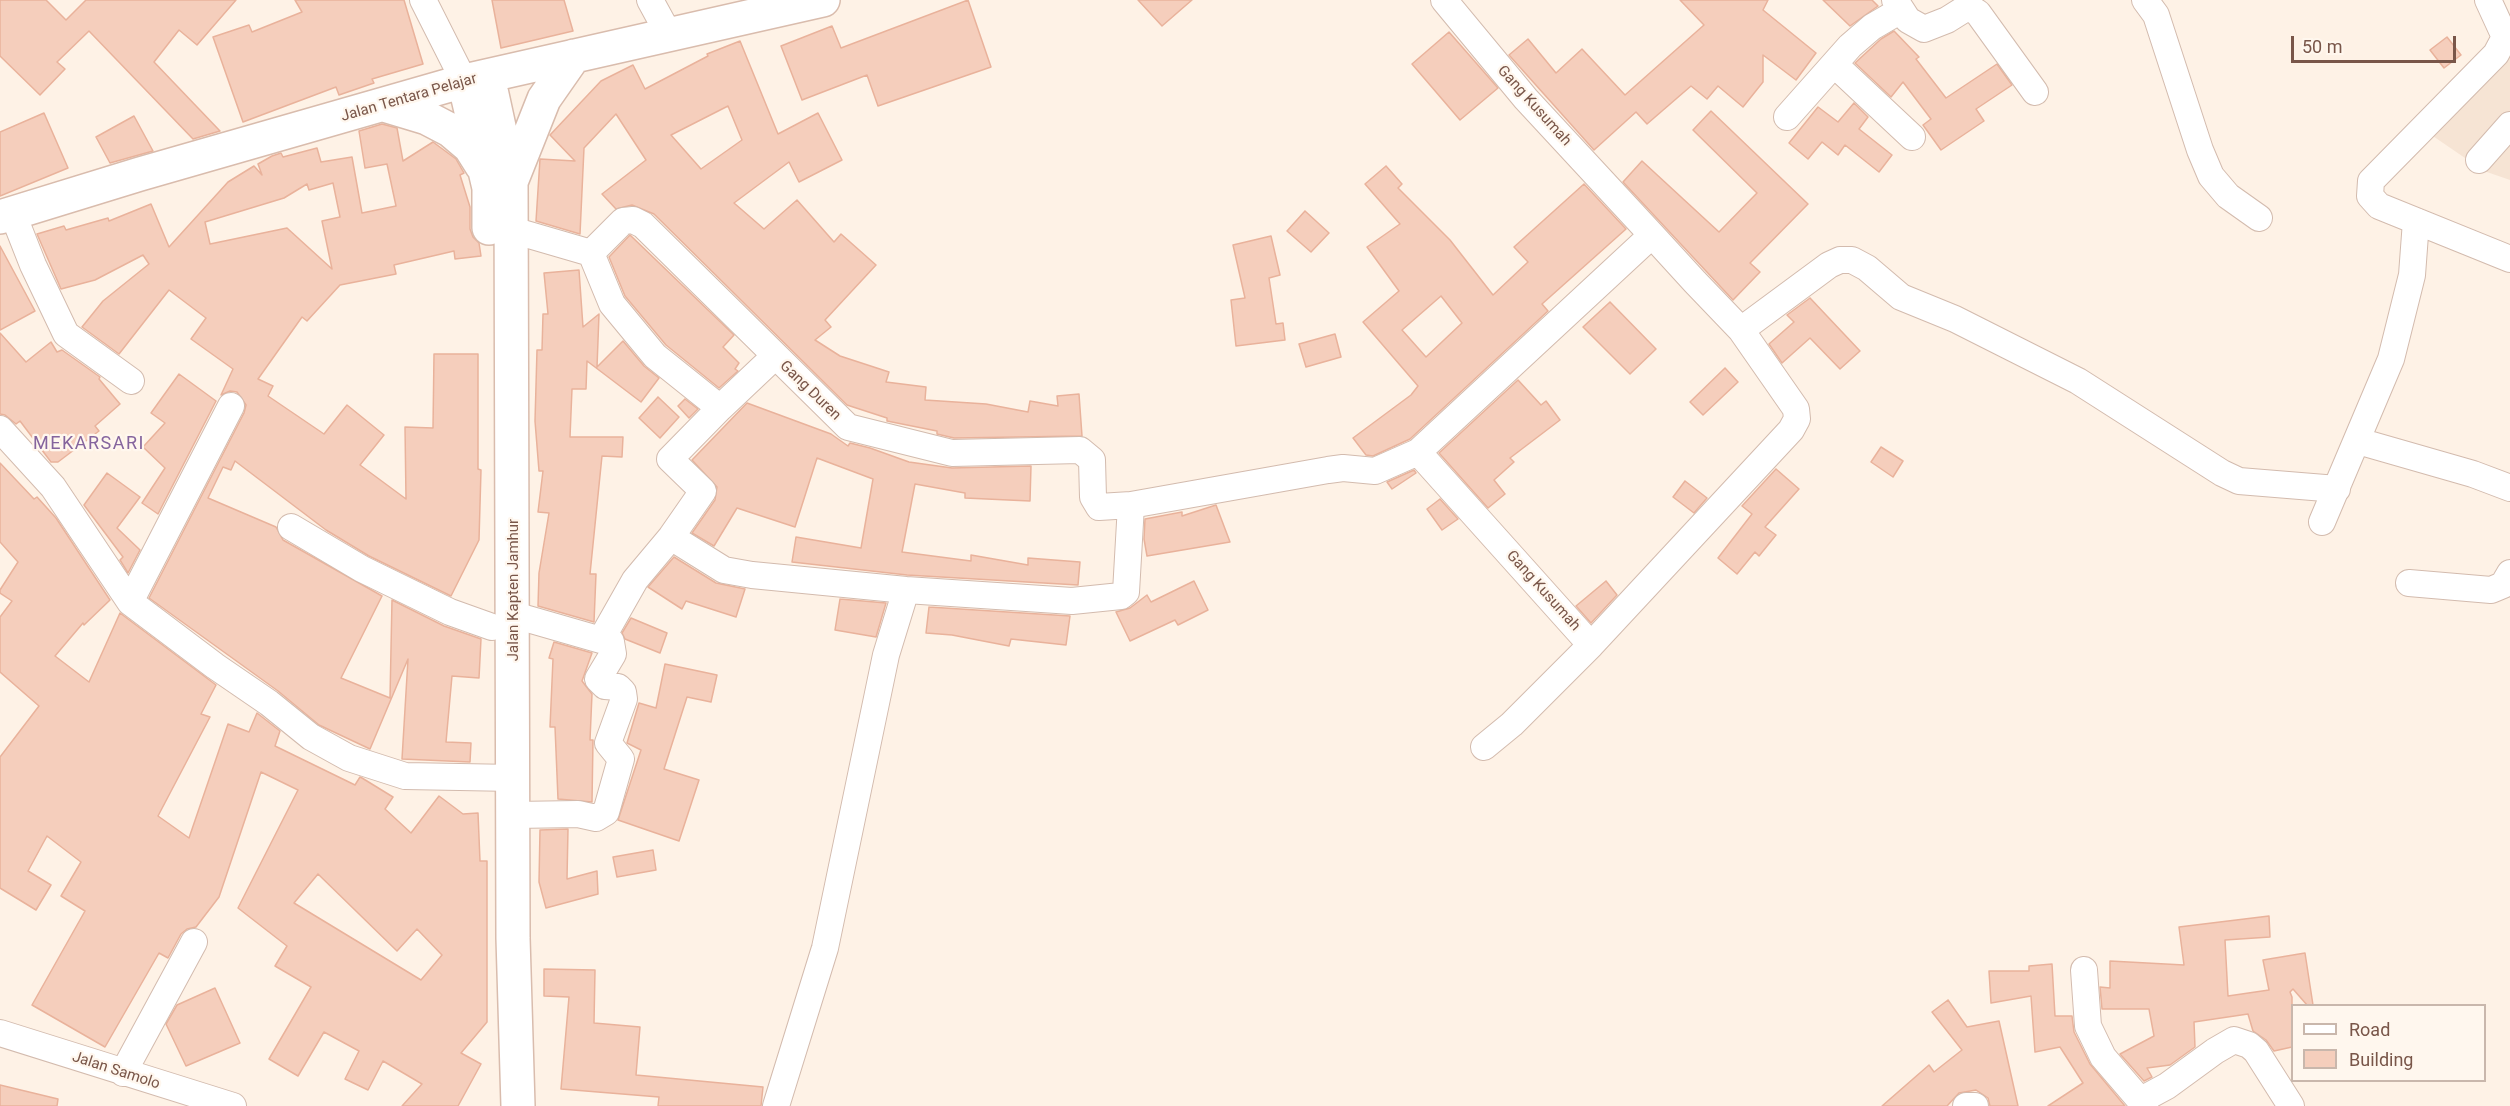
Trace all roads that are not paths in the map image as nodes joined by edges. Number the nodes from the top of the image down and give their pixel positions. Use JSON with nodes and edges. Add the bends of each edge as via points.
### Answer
{"nodes":[{"id":1,"x":423,"y":0,"type":"edge"},
{"id":2,"x":650,"y":0,"type":"edge"},
{"id":3,"x":823,"y":0,"type":"edge"},
{"id":4,"x":1444,"y":0,"type":"edge"},
{"id":5,"x":2145,"y":0,"type":"edge"},
{"id":6,"x":2488,"y":0,"type":"edge"},
{"id":7,"x":1898,"y":5,"type":"edge"},
{"id":8,"x":736,"y":10,"type":"edge"},
{"id":9,"x":668,"y":33,"type":"junction"},
{"id":10,"x":574,"y":56,"type":"junction"},
{"id":11,"x":1834,"y":64,"type":"junction"},
{"id":12,"x":476,"y":78,"type":"junction"},
{"id":13,"x":2035,"y":92,"type":"dead end"},
{"id":14,"x":384,"y":105,"type":"junction"},
{"id":15,"x":1787,"y":117,"type":"dead end"},
{"id":16,"x":2510,"y":125,"type":"edge"},
{"id":17,"x":1912,"y":137,"type":"dead end"},
{"id":18,"x":2479,"y":160,"type":"dead end"},
{"id":19,"x":500,"y":185,"type":"junction"},
{"id":20,"x":6,"y":215,"type":"edge"},
{"id":21,"x":2259,"y":218,"type":"dead end"},
{"id":22,"x":2416,"y":221,"type":"junction"},
{"id":23,"x":512,"y":230,"type":"junction"},
{"id":24,"x":1653,"y":235,"type":"junction"},
{"id":25,"x":591,"y":253,"type":"junction"},
{"id":26,"x":2510,"y":259,"type":"edge"},
{"id":27,"x":1741,"y":330,"type":"junction"},
{"id":28,"x":774,"y":357,"type":"junction"},
{"id":29,"x":131,"y":381,"type":"dead end"},
{"id":30,"x":231,"y":406,"type":"dead end"},
{"id":31,"x":720,"y":408,"type":"junction"},
{"id":32,"x":0,"y":429,"type":"edge"},
{"id":33,"x":2358,"y":441,"type":"junction"},
{"id":34,"x":1418,"y":452,"type":"junction"},
{"id":35,"x":503,"y":454,"type":"junction"},
{"id":36,"x":2510,"y":488,"type":"edge"},
{"id":37,"x":2337,"y":489,"type":"junction"},
{"id":38,"x":1131,"y":505,"type":"junction"},
{"id":39,"x":2322,"y":522,"type":"dead end"},
{"id":40,"x":291,"y":527,"type":"dead end"},
{"id":41,"x":671,"y":537,"type":"junction"},
{"id":42,"x":2510,"y":573,"type":"edge"},
{"id":43,"x":2409,"y":583,"type":"dead end"},
{"id":44,"x":906,"y":590,"type":"junction"},
{"id":45,"x":129,"y":602,"type":"junction"},
{"id":46,"x":503,"y":621,"type":"junction"},
{"id":47,"x":601,"y":640,"type":"junction"},
{"id":48,"x":1591,"y":645,"type":"junction"},
{"id":49,"x":1484,"y":747,"type":"dead end"},
{"id":50,"x":503,"y":779,"type":"junction"},
{"id":51,"x":514,"y":815,"type":"junction"},
{"id":52,"x":194,"y":942,"type":"dead end"},
{"id":53,"x":2084,"y":970,"type":"dead end"},
{"id":54,"x":0,"y":1033,"type":"edge"},
{"id":55,"x":123,"y":1073,"type":"junction"},
{"id":56,"x":2143,"y":1103,"type":"edge"},
{"id":57,"x":233,"y":1106,"type":"edge"},
{"id":58,"x":497,"y":1106,"type":"edge"},
{"id":59,"x":518,"y":1106,"type":"edge"},
{"id":60,"x":776,"y":1106,"type":"edge"},
{"id":61,"x":1966,"y":1106,"type":"edge"},
{"id":62,"x":1975,"y":1106,"type":"edge"},
{"id":63,"x":2291,"y":1106,"type":"edge"}],
"edges":[{"from":1,"to":12,"type":"street"},
{"from":2,"to":9,"type":"street"},
{"from":3,"to":8,"type":"street","name":"Jalan Tentara Pelajar"},
{"from":4,"to":24,"type":"street","name":"Gang Kusumah","via":[[1526,99]]},
{"from":5,"to":21,"type":"street","via":[[2156,15],[2211,176],[2228,196]]},
{"from":6,"to":22,"type":"street","via":[[2505,37],[2496,54],[2371,181],[2370,196],[2379,206]]},
{"from":7,"to":11,"type":"street"},
{"from":7,"to":13,"type":"street","via":[[1908,20],[1924,29],[1963,10],[1970,8],[1978,13]]},
{"from":8,"to":9,"type":"street","name":"Jalan Tentara Pelajar"},
{"from":9,"to":10,"type":"street","name":"Jalan Tentara Pelajar"},
{"from":10,"to":12,"type":"street","name":"Jalan Tentara Pelajar"},
{"from":10,"to":19,"type":"street","via":[[544,99]]},
{"from":11,"to":15,"type":"street"},
{"from":11,"to":17,"type":"street"},
{"from":12,"to":14,"type":"street","name":"Jalan Tentara Pelajar"},
{"from":12,"to":19,"type":"street","name":"Jalan Kapten Jamhur"},
{"from":14,"to":19,"type":"street","via":[[427,118],[450,130],[470,147]]},
{"from":14,"to":20,"type":"street","name":"Jalan Tentara Pelajar"},
{"from":16,"to":18,"type":"street"},
{"from":19,"to":23,"type":"street","name":"Jalan Kapten Jamhur"},
{"from":19,"to":35,"type":"street","name":"Jalan Kapten Jamhur"},
{"from":20,"to":29,"type":"street","via":[[66,334]]},
{"from":22,"to":26,"type":"street"},
{"from":22,"to":33,"type":"street","via":[[2412,275],[2391,359]]},
{"from":23,"to":25,"type":"street"},
{"from":23,"to":35,"type":"street","name":"Jalan Kapten Jamhur"},
{"from":24,"to":27,"type":"street","name":"Gang Kusumah"},
{"from":24,"to":34,"type":"street"},
{"from":25,"to":28,"type":"street","name":"Gang Duren","via":[[623,221],[633,220],[642,225]]},
{"from":25,"to":31,"type":"street","via":[[612,304],[655,356]]},
{"from":27,"to":37,"type":"street","via":[[1829,265],[1852,260],[1901,297],[1986,334],[2078,381],[2222,473],[2239,481]]},
{"from":27,"to":48,"type":"street","name":"Gang Kusumah","via":[[1796,409],[1797,419]]},
{"from":28,"to":31,"type":"street"},
{"from":28,"to":38,"type":"street","name":"Gang Duren","via":[[848,427],[952,453],[1080,450],[1092,460],[1094,503],[1099,507]]},
{"from":30,"to":45,"type":"street"},
{"from":31,"to":41,"type":"street","via":[[670,459],[703,491]]},
{"from":32,"to":45,"type":"street","via":[[53,487]]},
{"from":33,"to":36,"type":"street"},
{"from":33,"to":37,"type":"street"},
{"from":34,"to":38,"type":"street","via":[[1375,471],[1328,470]]},
{"from":34,"to":48,"type":"street","name":"Gang Kusumah"},
{"from":35,"to":46,"type":"street","name":"Jalan Kapten Jamhur"},
{"from":37,"to":39,"type":"street"},
{"from":38,"to":44,"type":"street","via":[[1128,587],[1121,596],[1072,601]]},
{"from":40,"to":46,"type":"street","via":[[362,569],[450,612]]},
{"from":41,"to":44,"type":"street","via":[[724,570]]},
{"from":41,"to":47,"type":"street","via":[[635,580]]},
{"from":42,"to":43,"type":"street","via":[[2503,585],[2491,590]]},
{"from":44,"to":60,"type":"street","via":[[886,655],[825,948]]},
{"from":45,"to":50,"type":"street","via":[[311,736],[349,758],[405,776]]},
{"from":46,"to":47,"type":"street"},
{"from":46,"to":50,"type":"street","name":"Jalan Kapten Jamhur"},
{"from":47,"to":51,"type":"street","via":[[611,642],[613,654],[598,679],[605,686],[618,687],[624,699],[608,743],[621,759],[606,812],[597,818],[578,814]]},
{"from":48,"to":49,"type":"street"},
{"from":50,"to":51,"type":"street","name":"Jalan Kapten Jamhur"},
{"from":50,"to":58,"type":"street","name":"Jalan Kapten Jamhur","via":[[496,877]]},
{"from":51,"to":59,"type":"street","name":"Jalan Kapten Jamhur"},
{"from":52,"to":55,"type":"street"},
{"from":53,"to":56,"type":"street","via":[[2088,1026],[2103,1057]]},
{"from":54,"to":55,"type":"street","name":"Jalan Samolo"},
{"from":55,"to":57,"type":"street","name":"Jalan Samolo"},
{"from":56,"to":63,"type":"street","via":[[2234,1041],[2256,1051]]},
{"from":61,"to":62,"type":"street"}]}
